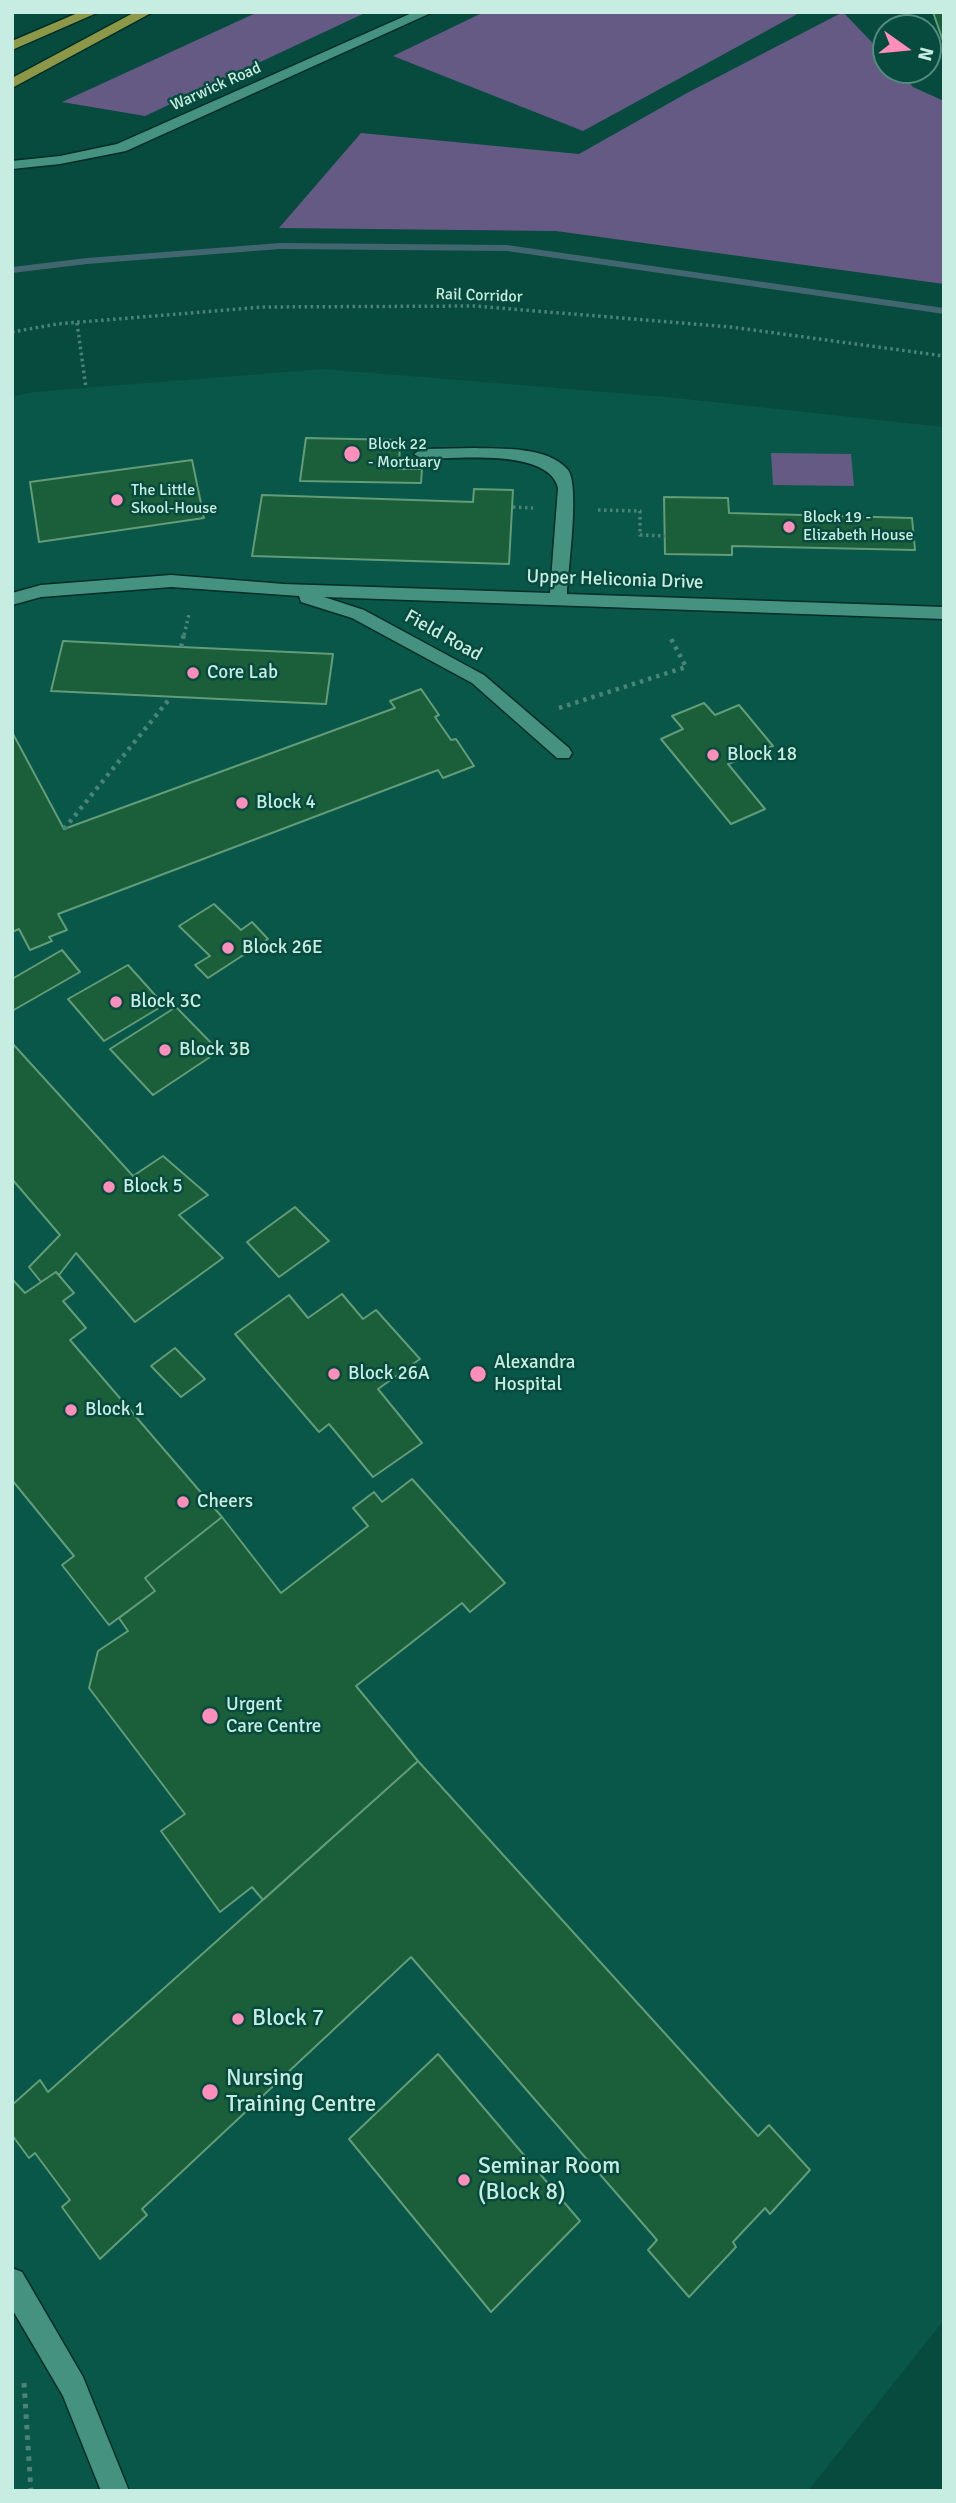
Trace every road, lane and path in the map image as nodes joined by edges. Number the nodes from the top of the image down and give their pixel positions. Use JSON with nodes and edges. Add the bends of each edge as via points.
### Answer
{"nodes":[{"id":1,"x":92,"y":12,"type":"edge"},
{"id":2,"x":146,"y":12,"type":"edge"},
{"id":3,"x":426,"y":12,"type":"edge"},
{"id":4,"x":12,"y":46,"type":"edge"},
{"id":5,"x":12,"y":83,"type":"edge"},
{"id":6,"x":12,"y":165,"type":"edge"},
{"id":7,"x":77,"y":323,"type":"junction"},
{"id":8,"x":12,"y":332,"type":"edge"},
{"id":9,"x":944,"y":356,"type":"edge"},
{"id":10,"x":86,"y":388,"type":"dead end"},
{"id":11,"x":422,"y":454,"type":"dead end"},
{"id":12,"x":284,"y":590,"type":"junction"},
{"id":13,"x":558,"y":598,"type":"junction"},
{"id":14,"x":12,"y":599,"type":"edge"},
{"id":15,"x":944,"y":613,"type":"edge"},
{"id":16,"x":686,"y":667,"type":"dead end"},
{"id":17,"x":171,"y":697,"type":"dead end"},
{"id":18,"x":525,"y":719,"type":"junction"},
{"id":19,"x":563,"y":753,"type":"dead end"},
{"id":20,"x":64,"y":829,"type":"dead end"},
{"id":21,"x":12,"y":2282,"type":"edge"},
{"id":22,"x":24,"y":2376,"type":"dead end"},
{"id":23,"x":31,"y":2491,"type":"edge"},
{"id":24,"x":115,"y":2491,"type":"edge"}],
"edges":[{"from":1,"to":4,"type":"highway"},
{"from":2,"to":5,"type":"highway"},
{"from":3,"to":6,"type":"street","name":"Warwick Road","via":[[121,148]]},
{"from":7,"to":8,"type":"path","name":"Rail Corridor"},
{"from":7,"to":9,"type":"path","name":"Rail Corridor","via":[[261,307],[475,306],[731,327]]},
{"from":7,"to":10,"type":"path"},
{"from":11,"to":13,"type":"street","via":[[527,457],[562,473],[566,488]]},
{"from":12,"to":13,"type":"street","name":"Upper Heliconia Drive"},
{"from":12,"to":14,"type":"street","via":[[171,581],[41,591]]},
{"from":12,"to":18,"type":"street","name":"Field Road","via":[[358,614],[400,636],[478,679]]},
{"from":13,"to":15,"type":"street","name":"Upper Heliconia Drive"},
{"from":16,"to":18,"type":"path"},
{"from":17,"to":20,"type":"path"},
{"from":18,"to":19,"type":"street","name":"Field Road"},
{"from":21,"to":24,"type":"street","via":[[73,2387]]},
{"from":22,"to":23,"type":"path"}]}
